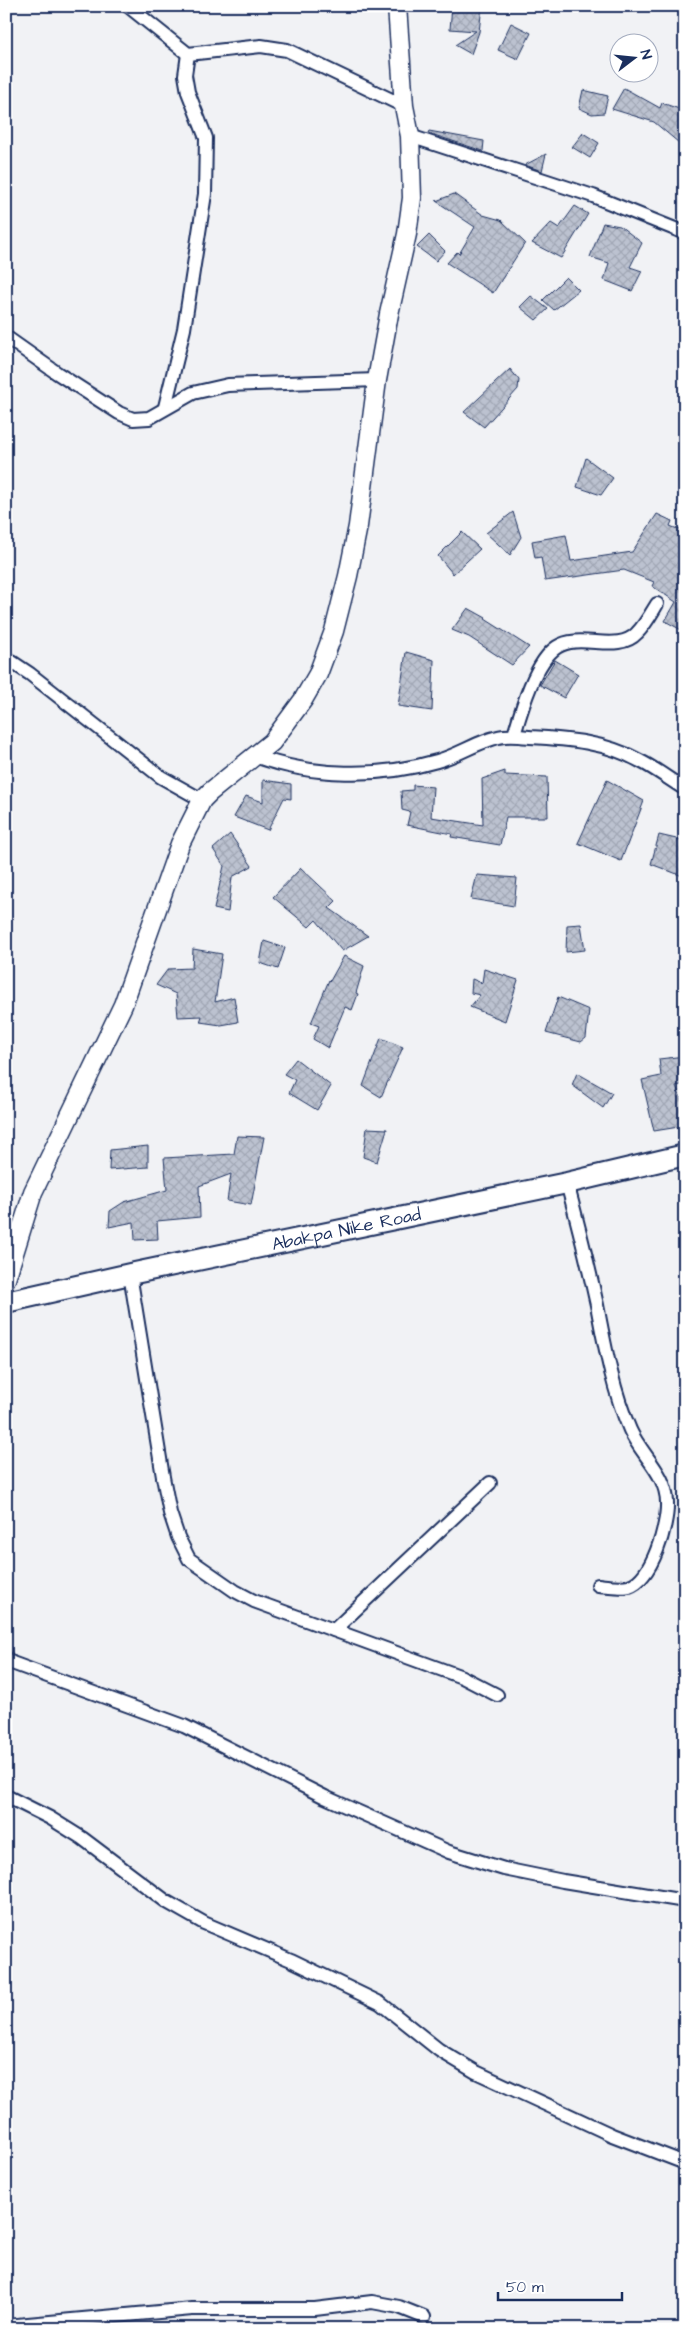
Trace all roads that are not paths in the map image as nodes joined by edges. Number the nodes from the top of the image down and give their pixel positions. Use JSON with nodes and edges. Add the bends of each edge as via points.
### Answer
{"nodes":[{"id":1,"x":128,"y":6,"type":"edge"},
{"id":2,"x":396,"y":6,"type":"edge"},
{"id":3,"x":188,"y":54,"type":"junction"},
{"id":4,"x":404,"y":106,"type":"junction"},
{"id":5,"x":410,"y":136,"type":"junction"},
{"id":6,"x":685,"y":233,"type":"edge"},
{"id":7,"x":6,"y":337,"type":"edge"},
{"id":8,"x":377,"y":380,"type":"junction"},
{"id":9,"x":165,"y":408,"type":"junction"},
{"id":10,"x":657,"y":604,"type":"dead end"},
{"id":11,"x":6,"y":658,"type":"edge"},
{"id":12,"x":514,"y":735,"type":"junction"},
{"id":13,"x":255,"y":756,"type":"junction"},
{"id":14,"x":685,"y":789,"type":"edge"},
{"id":15,"x":202,"y":800,"type":"junction"},
{"id":16,"x":685,"y":1155,"type":"edge"},
{"id":17,"x":566,"y":1183,"type":"junction"},
{"id":18,"x":130,"y":1274,"type":"junction"},
{"id":19,"x":6,"y":1279,"type":"edge"},
{"id":20,"x":6,"y":1302,"type":"edge"},
{"id":21,"x":490,"y":1483,"type":"dead end"},
{"id":22,"x":598,"y":1585,"type":"dead end"},
{"id":23,"x":334,"y":1630,"type":"junction"},
{"id":24,"x":8,"y":1663,"type":"edge"},
{"id":25,"x":497,"y":1695,"type":"dead end"},
{"id":26,"x":6,"y":1796,"type":"edge"},
{"id":27,"x":685,"y":1901,"type":"edge"},
{"id":28,"x":685,"y":2163,"type":"edge"},
{"id":29,"x":424,"y":2317,"type":"dead end"},
{"id":30,"x":59,"y":2324,"type":"edge"},
{"id":31,"x":6,"y":2326,"type":"edge"}],
"edges":[{"from":1,"to":3,"type":"street"},
{"from":2,"to":4,"type":"street"},
{"from":3,"to":4,"type":"street","via":[[260,46],[287,50]]},
{"from":3,"to":9,"type":"street","via":[[185,75],[188,92],[206,138],[205,194],[184,329]]},
{"from":4,"to":5,"type":"street"},
{"from":5,"to":6,"type":"street","via":[[593,196]]},
{"from":5,"to":8,"type":"street","via":[[412,198]]},
{"from":7,"to":9,"type":"street","via":[[119,413],[133,419],[150,418]]},
{"from":8,"to":9,"type":"street","via":[[228,385],[193,393]]},
{"from":8,"to":13,"type":"street","via":[[358,526],[334,632],[318,674],[303,700],[272,742]]},
{"from":10,"to":12,"type":"street","via":[[637,634],[625,640],[569,642],[548,654],[524,701]]},
{"from":11,"to":15,"type":"street","via":[[161,777]]},
{"from":12,"to":13,"type":"street","via":[[492,738],[424,764],[356,773],[288,766]]},
{"from":12,"to":14,"type":"street","via":[[566,738],[597,745],[641,761]]},
{"from":13,"to":15,"type":"street"},
{"from":15,"to":19,"type":"street","via":[[180,844],[123,1005],[33,1192]]},
{"from":16,"to":17,"type":"main road","name":"Abakpa Nike Road"},
{"from":17,"to":18,"type":"main road","name":"Abakpa Nike Road"},
{"from":17,"to":22,"type":"street","via":[[583,1241],[623,1413],[636,1441],[665,1486],[668,1501],[654,1558],[640,1579],[617,1587]]},
{"from":18,"to":20,"type":"main road","name":"Abakpa Nike Road"},
{"from":18,"to":23,"type":"street","via":[[170,1513],[190,1559],[254,1601]]},
{"from":21,"to":23,"type":"street"},
{"from":23,"to":25,"type":"street","via":[[462,1677]]},
{"from":24,"to":27,"type":"street","via":[[184,1726],[325,1797],[449,1852],[504,1869],[564,1882]]},
{"from":26,"to":28,"type":"street","via":[[82,1838],[174,1906],[380,2003],[439,2050],[476,2072],[612,2135]]},
{"from":29,"to":30,"type":"street","via":[[399,2307],[372,2302],[315,2309],[192,2309]]},
{"from":30,"to":31,"type":"street"}]}
